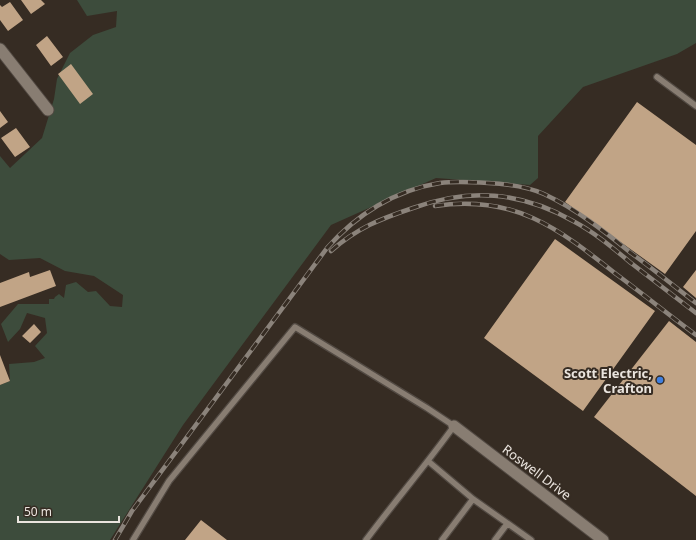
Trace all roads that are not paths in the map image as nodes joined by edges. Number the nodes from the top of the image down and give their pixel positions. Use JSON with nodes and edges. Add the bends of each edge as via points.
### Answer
{"nodes":[{"id":1,"x":0,"y":49,"type":"edge"},
{"id":2,"x":657,"y":77,"type":"dead end"},
{"id":3,"x":696,"y":106,"type":"edge"},
{"id":4,"x":48,"y":110,"type":"dead end"},
{"id":5,"x":454,"y":426,"type":"junction"},
{"id":6,"x":428,"y":461,"type":"junction"},
{"id":7,"x":473,"y":499,"type":"junction"},
{"id":8,"x":507,"y":524,"type":"junction"},
{"id":9,"x":133,"y":540,"type":"edge"},
{"id":10,"x":366,"y":540,"type":"edge"},
{"id":11,"x":442,"y":540,"type":"edge"},
{"id":12,"x":495,"y":540,"type":"edge"},
{"id":13,"x":531,"y":540,"type":"edge"},
{"id":14,"x":603,"y":540,"type":"edge"}],
"edges":[{"from":1,"to":4,"type":"street"},
{"from":2,"to":3,"type":"lane"},
{"from":5,"to":6,"type":"lane"},
{"from":5,"to":9,"type":"lane","via":[[295,328],[169,481]]},
{"from":5,"to":14,"type":"street","name":"Roswell Drive"},
{"from":6,"to":7,"type":"lane"},
{"from":6,"to":10,"type":"lane"},
{"from":7,"to":8,"type":"lane"},
{"from":7,"to":11,"type":"lane"},
{"from":8,"to":12,"type":"lane"},
{"from":8,"to":13,"type":"lane"}]}
